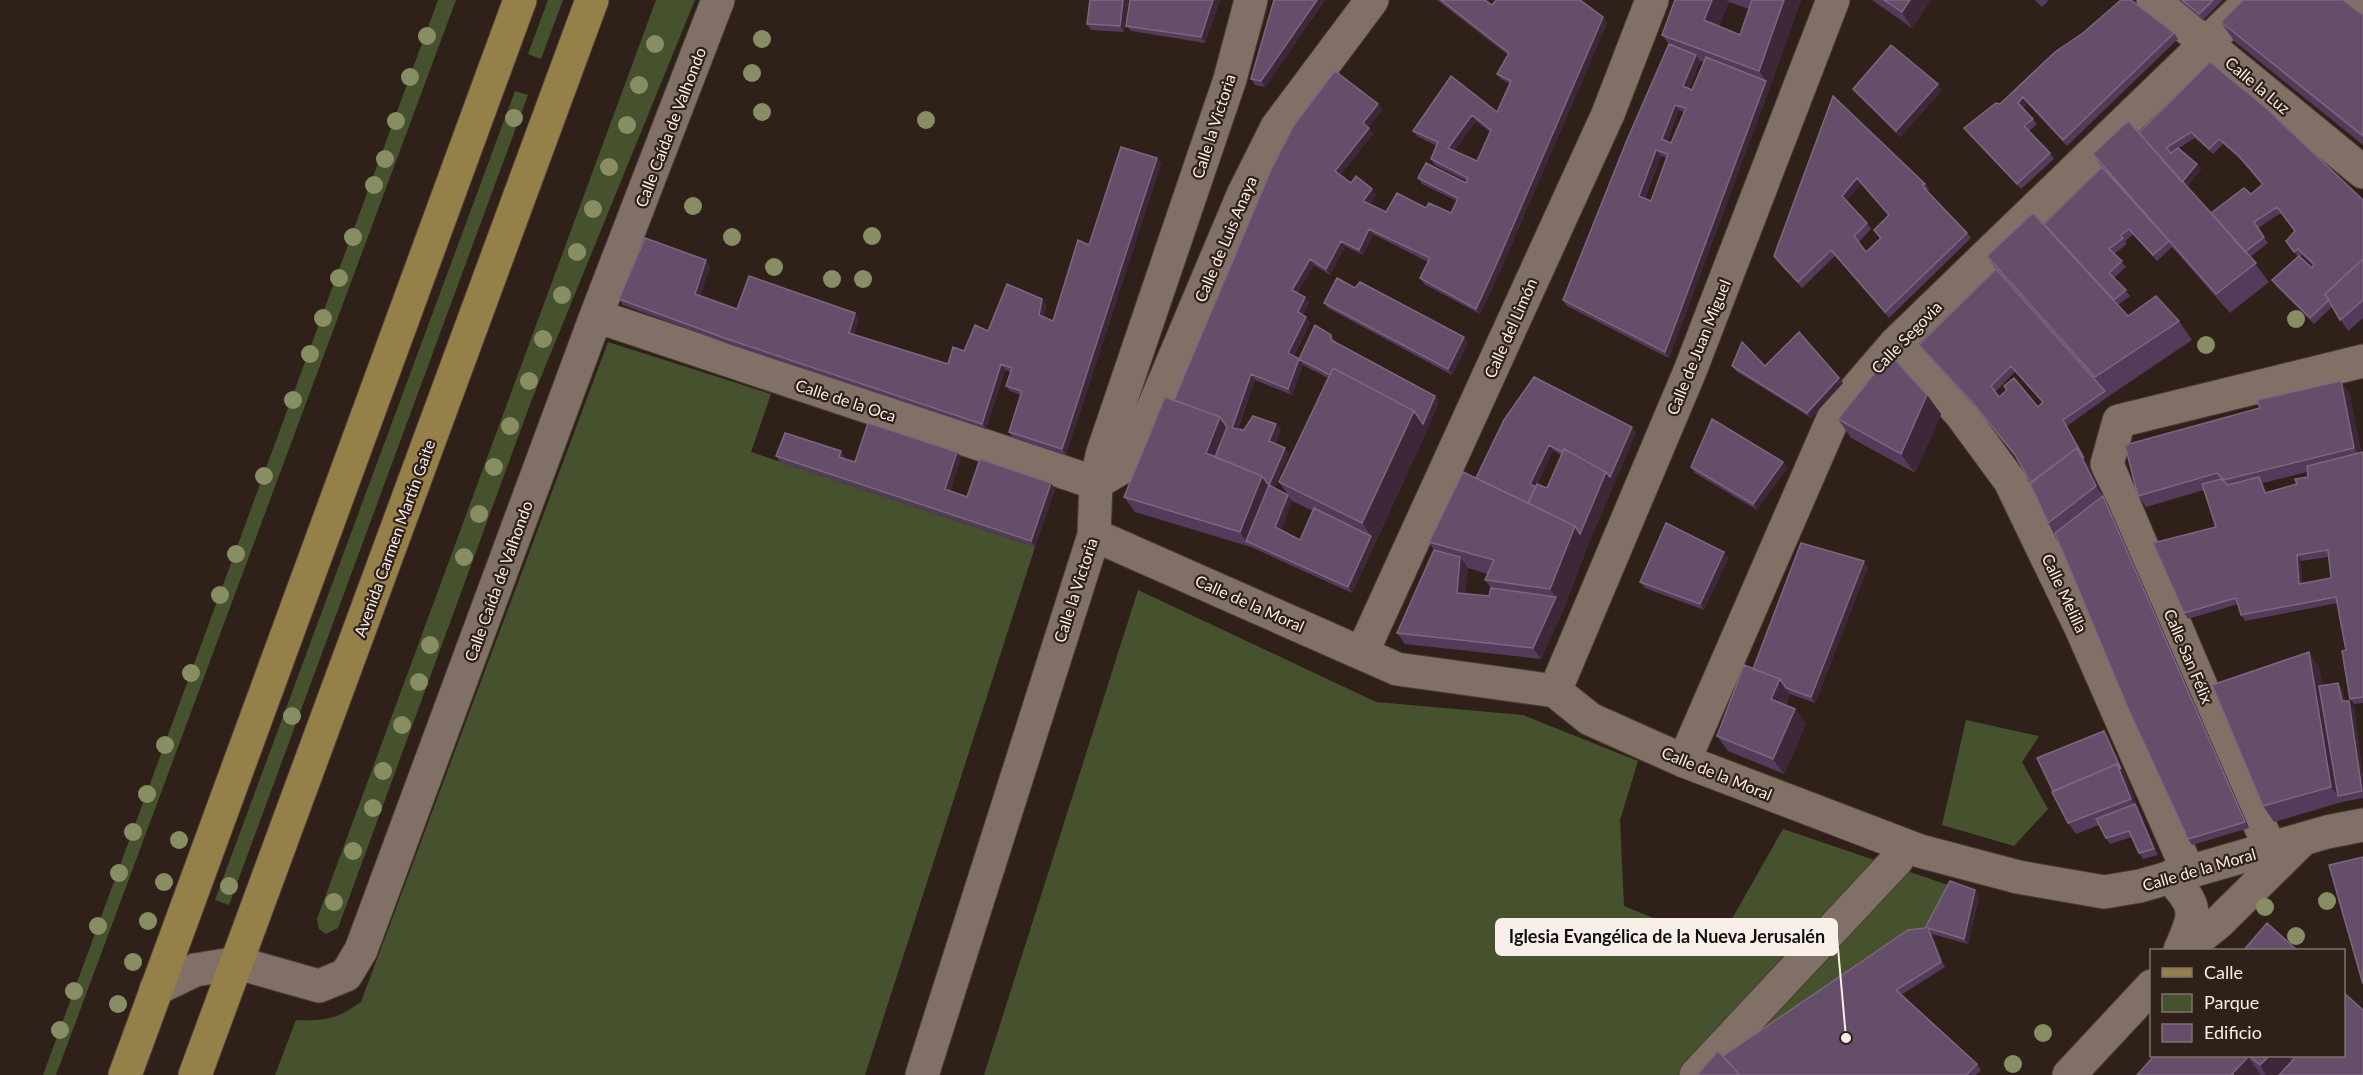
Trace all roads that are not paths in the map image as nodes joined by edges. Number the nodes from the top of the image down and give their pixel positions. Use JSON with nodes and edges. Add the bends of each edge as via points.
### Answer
{"nodes":[{"id":1,"x":520,"y":0,"type":"edge"},
{"id":2,"x":592,"y":0,"type":"edge"},
{"id":3,"x":718,"y":0,"type":"edge"},
{"id":4,"x":1251,"y":0,"type":"edge"},
{"id":5,"x":1372,"y":0,"type":"edge"},
{"id":6,"x":1652,"y":0,"type":"edge"},
{"id":7,"x":1833,"y":0,"type":"edge"},
{"id":8,"x":2153,"y":0,"type":"edge"},
{"id":9,"x":2251,"y":0,"type":"edge"},
{"id":10,"x":2358,"y":0,"type":"edge"},
{"id":11,"x":2363,"y":4,"type":"edge"},
{"id":12,"x":2206,"y":42,"type":"junction"},
{"id":13,"x":2363,"y":172,"type":"edge"},
{"id":14,"x":596,"y":316,"type":"junction"},
{"id":15,"x":1896,"y":343,"type":"junction"},
{"id":16,"x":2363,"y":361,"type":"edge"},
{"id":17,"x":1096,"y":483,"type":"junction"},
{"id":18,"x":1094,"y":535,"type":"junction"},
{"id":19,"x":1362,"y":653,"type":"junction"},
{"id":20,"x":1555,"y":691,"type":"junction"},
{"id":21,"x":1684,"y":761,"type":"junction"},
{"id":22,"x":2363,"y":825,"type":"edge"},
{"id":23,"x":2302,"y":840,"type":"junction"},
{"id":24,"x":2270,"y":849,"type":"junction"},
{"id":25,"x":1897,"y":860,"type":"dead end"},
{"id":26,"x":2179,"y":874,"type":"junction"},
{"id":27,"x":2183,"y":949,"type":"edge"},
{"id":28,"x":2185,"y":949,"type":"edge"},
{"id":29,"x":238,"y":963,"type":"junction"},
{"id":30,"x":2150,"y":987,"type":"edge"},
{"id":31,"x":156,"y":989,"type":"junction"},
{"id":32,"x":125,"y":1075,"type":"edge"},
{"id":33,"x":195,"y":1075,"type":"edge"},
{"id":34,"x":922,"y":1075,"type":"edge"},
{"id":35,"x":1696,"y":1075,"type":"edge"},
{"id":36,"x":2069,"y":1075,"type":"edge"}],
"edges":[{"from":1,"to":31,"type":"main road"},
{"from":2,"to":29,"type":"main road","name":"Avenida Carmen Martín Gaite"},
{"from":3,"to":14,"type":"street","name":"Calle Caída de Valhondo"},
{"from":4,"to":17,"type":"street","name":"Calle la Victoria","via":[[1230,79],[1102,455]]},
{"from":5,"to":17,"type":"street","name":"Calle de Luis Anaya","via":[[1277,127],[1243,195],[1133,456],[1126,465]]},
{"from":6,"to":19,"type":"street","name":"Calle del Limón","via":[[1608,114]]},
{"from":7,"to":20,"type":"street","name":"Calle de Juan Miguel","via":[[1690,371]]},
{"from":8,"to":12,"type":"street","name":"Calle la Luz"},
{"from":9,"to":12,"type":"street","name":"Calle Segovia"},
{"from":10,"to":11,"type":"street"},
{"from":12,"to":13,"type":"street","name":"Calle la Luz"},
{"from":12,"to":15,"type":"street","name":"Calle Segovia"},
{"from":14,"to":17,"type":"street","name":"Calle de la Oca"},
{"from":14,"to":29,"type":"street","name":"Calle Caída de Valhondo","via":[[361,950],[346,975],[319,986]]},
{"from":15,"to":21,"type":"street","name":"Calle Segovia","via":[[1835,414]]},
{"from":15,"to":26,"type":"street","name":"Calle Melilla","via":[[1960,413],[2010,481],[2081,628]]},
{"from":16,"to":24,"type":"street","name":"Calle San Félix","via":[[2119,421],[2107,464]]},
{"from":17,"to":18,"type":"street","name":"Calle la Victoria"},
{"from":18,"to":19,"type":"street","name":"Calle de la Moral"},
{"from":18,"to":34,"type":"street","name":"Calle la Victoria"},
{"from":19,"to":20,"type":"street","name":"Calle de la Moral","via":[[1397,669]]},
{"from":20,"to":21,"type":"street","name":"Calle de la Moral","via":[[1590,719]]},
{"from":21,"to":26,"type":"street","name":"Calle de la Moral","via":[[1920,851],[2018,877],[2104,892]]},
{"from":22,"to":23,"type":"street","name":"Calle de la Moral"},
{"from":23,"to":24,"type":"street","name":"Calle de la Moral"},
{"from":23,"to":28,"type":"street","via":[[2218,924]]},
{"from":24,"to":26,"type":"street","name":"Calle de la Moral"},
{"from":25,"to":35,"type":"street"},
{"from":26,"to":27,"type":"street","name":"Calle Melilla","via":[[2194,919]]},
{"from":29,"to":31,"type":"street","name":"Calle Caída de Valhondo","via":[[195,970]]},
{"from":29,"to":33,"type":"main road","name":"Avenida Carmen Martín Gaite"},
{"from":30,"to":36,"type":"street"},
{"from":31,"to":32,"type":"main road"}]}
